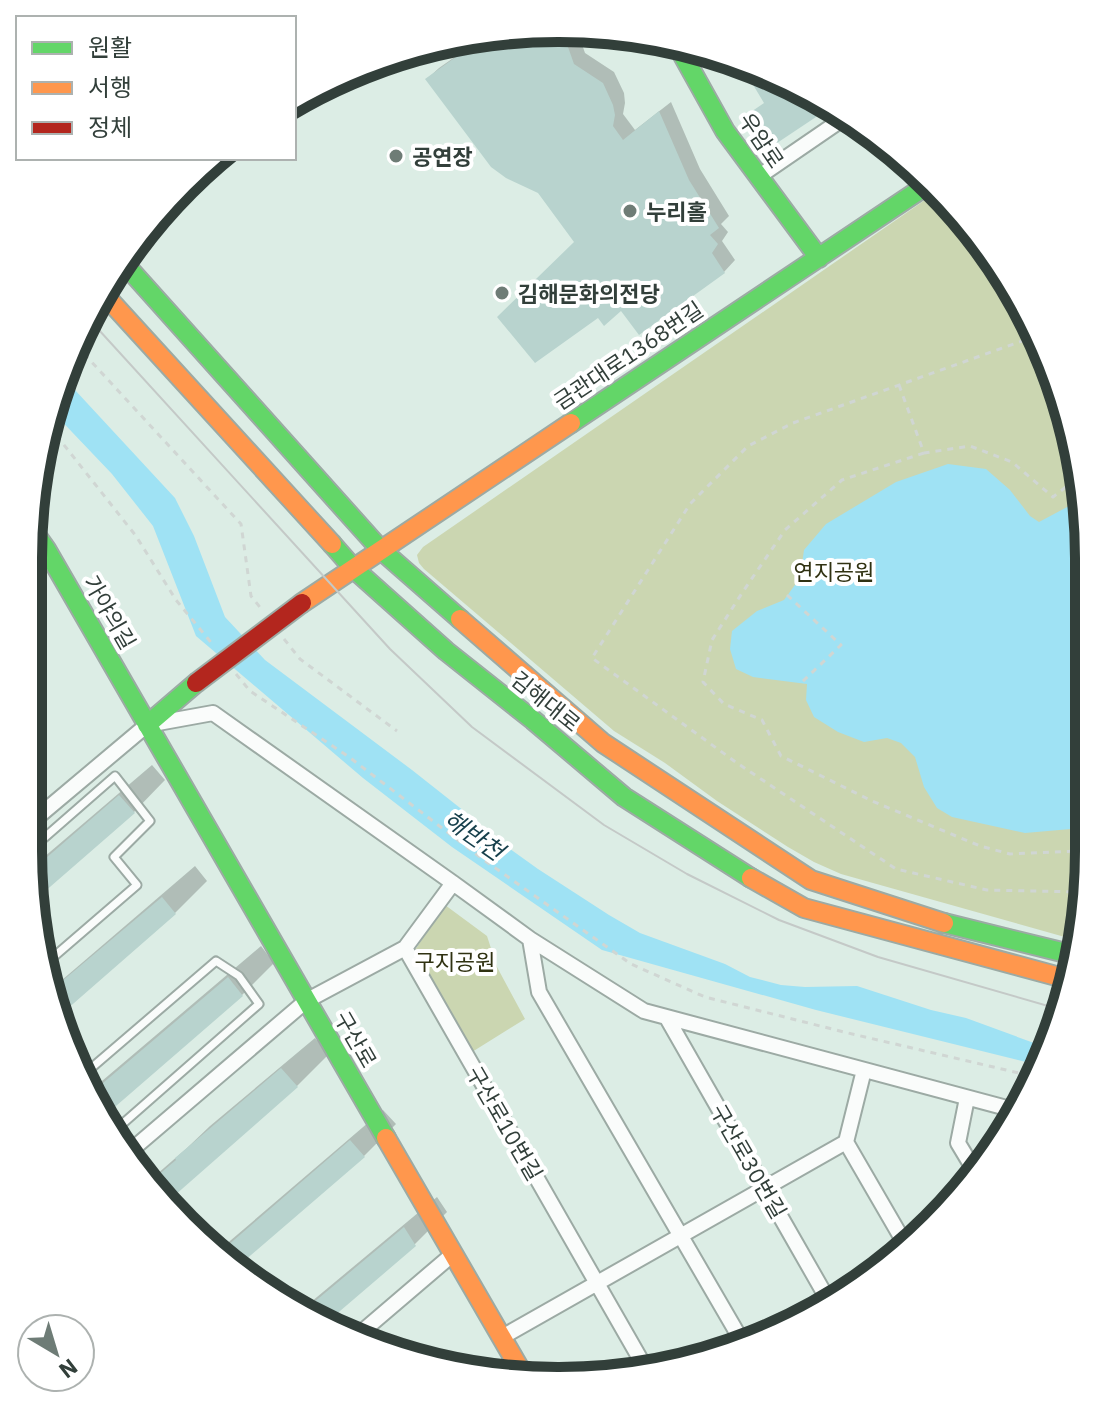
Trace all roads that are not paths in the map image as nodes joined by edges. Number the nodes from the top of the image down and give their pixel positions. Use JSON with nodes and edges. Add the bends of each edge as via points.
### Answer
{"nodes":[{"id":1,"x":684,"y":58,"type":"edge"},
{"id":2,"x":836,"y":123,"type":"edge"},
{"id":3,"x":758,"y":177,"type":"junction"},
{"id":4,"x":920,"y":190,"type":"edge"},
{"id":5,"x":819,"y":258,"type":"junction"},
{"id":6,"x":130,"y":270,"type":"edge"},
{"id":7,"x":110,"y":301,"type":"edge"},
{"id":8,"x":42,"y":544,"type":"edge"},
{"id":9,"x":380,"y":549,"type":"junction"},
{"id":10,"x":353,"y":568,"type":"junction"},
{"id":11,"x":147,"y":725,"type":"junction"},
{"id":12,"x":42,"y":813,"type":"edge"},
{"id":13,"x":42,"y":840,"type":"edge"},
{"id":14,"x":453,"y":883,"type":"junction"},
{"id":15,"x":530,"y":939,"type":"junction"},
{"id":16,"x":405,"y":948,"type":"junction"},
{"id":17,"x":1065,"y":953,"type":"edge"},
{"id":18,"x":53,"y":957,"type":"edge"},
{"id":19,"x":1059,"y":977,"type":"edge"},
{"id":20,"x":306,"y":1001,"type":"junction"},
{"id":21,"x":667,"y":1018,"type":"junction"},
{"id":22,"x":90,"y":1069,"type":"edge"},
{"id":23,"x":864,"y":1070,"type":"junction"},
{"id":24,"x":967,"y":1098,"type":"junction"},
{"id":25,"x":1006,"y":1108,"type":"edge"},
{"id":26,"x":121,"y":1125,"type":"edge"},
{"id":27,"x":846,"y":1142,"type":"junction"},
{"id":28,"x":136,"y":1146,"type":"edge"},
{"id":29,"x":970,"y":1163,"type":"edge"},
{"id":30,"x":764,"y":1188,"type":"junction"},
{"id":31,"x":681,"y":1236,"type":"junction"},
{"id":32,"x":901,"y":1237,"type":"edge"},
{"id":33,"x":453,"y":1254,"type":"junction"},
{"id":34,"x":597,"y":1284,"type":"junction"},
{"id":35,"x":824,"y":1293,"type":"edge"},
{"id":36,"x":365,"y":1330,"type":"edge"},
{"id":37,"x":738,"y":1335,"type":"edge"},
{"id":38,"x":502,"y":1337,"type":"junction"},
{"id":39,"x":641,"y":1360,"type":"edge"},
{"id":40,"x":518,"y":1365,"type":"edge"}],
"edges":[{"from":1,"to":3,"type":"main road","name":"우암로"},
{"from":2,"to":3,"type":"street"},
{"from":3,"to":5,"type":"main road","name":"우암로"},
{"from":4,"to":5,"type":"main road","name":"금관대로1368번길"},
{"from":5,"to":9,"type":"main road","name":"금관대로1368번길"},
{"from":6,"to":9,"type":"main road","name":"김해대로"},
{"from":7,"to":10,"type":"main road","name":"김해대로"},
{"from":8,"to":11,"type":"main road","name":"가야의길"},
{"from":9,"to":10,"type":"main road","name":"금관대로1368번길"},
{"from":9,"to":17,"type":"main road","name":"김해대로","via":[[603,743],[811,880],[936,921]]},
{"from":10,"to":11,"type":"main road","name":"금관대로1368번길","bridge":true},
{"from":10,"to":19,"type":"main road","name":"김해대로","via":[[624,797],[761,885],[804,908]]},
{"from":11,"to":12,"type":"street"},
{"from":11,"to":14,"type":"street","via":[[213,713]]},
{"from":11,"to":20,"type":"main road","name":"구산로"},
{"from":13,"to":18,"type":"lane","via":[[115,776],[150,821],[114,857],[137,885]]},
{"from":14,"to":15,"type":"street"},
{"from":14,"to":16,"type":"street"},
{"from":15,"to":21,"type":"street","via":[[644,1011]]},
{"from":15,"to":31,"type":"street","via":[[539,992]]},
{"from":16,"to":20,"type":"street"},
{"from":16,"to":34,"type":"street","name":"구산로10번길"},
{"from":20,"to":28,"type":"street"},
{"from":20,"to":33,"type":"main road","name":"구산로"},
{"from":21,"to":23,"type":"street"},
{"from":21,"to":30,"type":"street","name":"구산로30번길"},
{"from":22,"to":26,"type":"lane","via":[[216,961],[239,976],[259,1004]]},
{"from":23,"to":24,"type":"street"},
{"from":23,"to":27,"type":"street"},
{"from":24,"to":25,"type":"street"},
{"from":24,"to":29,"type":"street","via":[[958,1143]]},
{"from":27,"to":30,"type":"street"},
{"from":27,"to":32,"type":"street"},
{"from":30,"to":31,"type":"street"},
{"from":30,"to":35,"type":"street","name":"구산로30번길"},
{"from":31,"to":34,"type":"street"},
{"from":31,"to":37,"type":"street"},
{"from":33,"to":36,"type":"street"},
{"from":33,"to":38,"type":"main road","name":"구산로"},
{"from":34,"to":38,"type":"street"},
{"from":34,"to":39,"type":"street","name":"구산로10번길"},
{"from":38,"to":40,"type":"main road","name":"구산로"}]}
